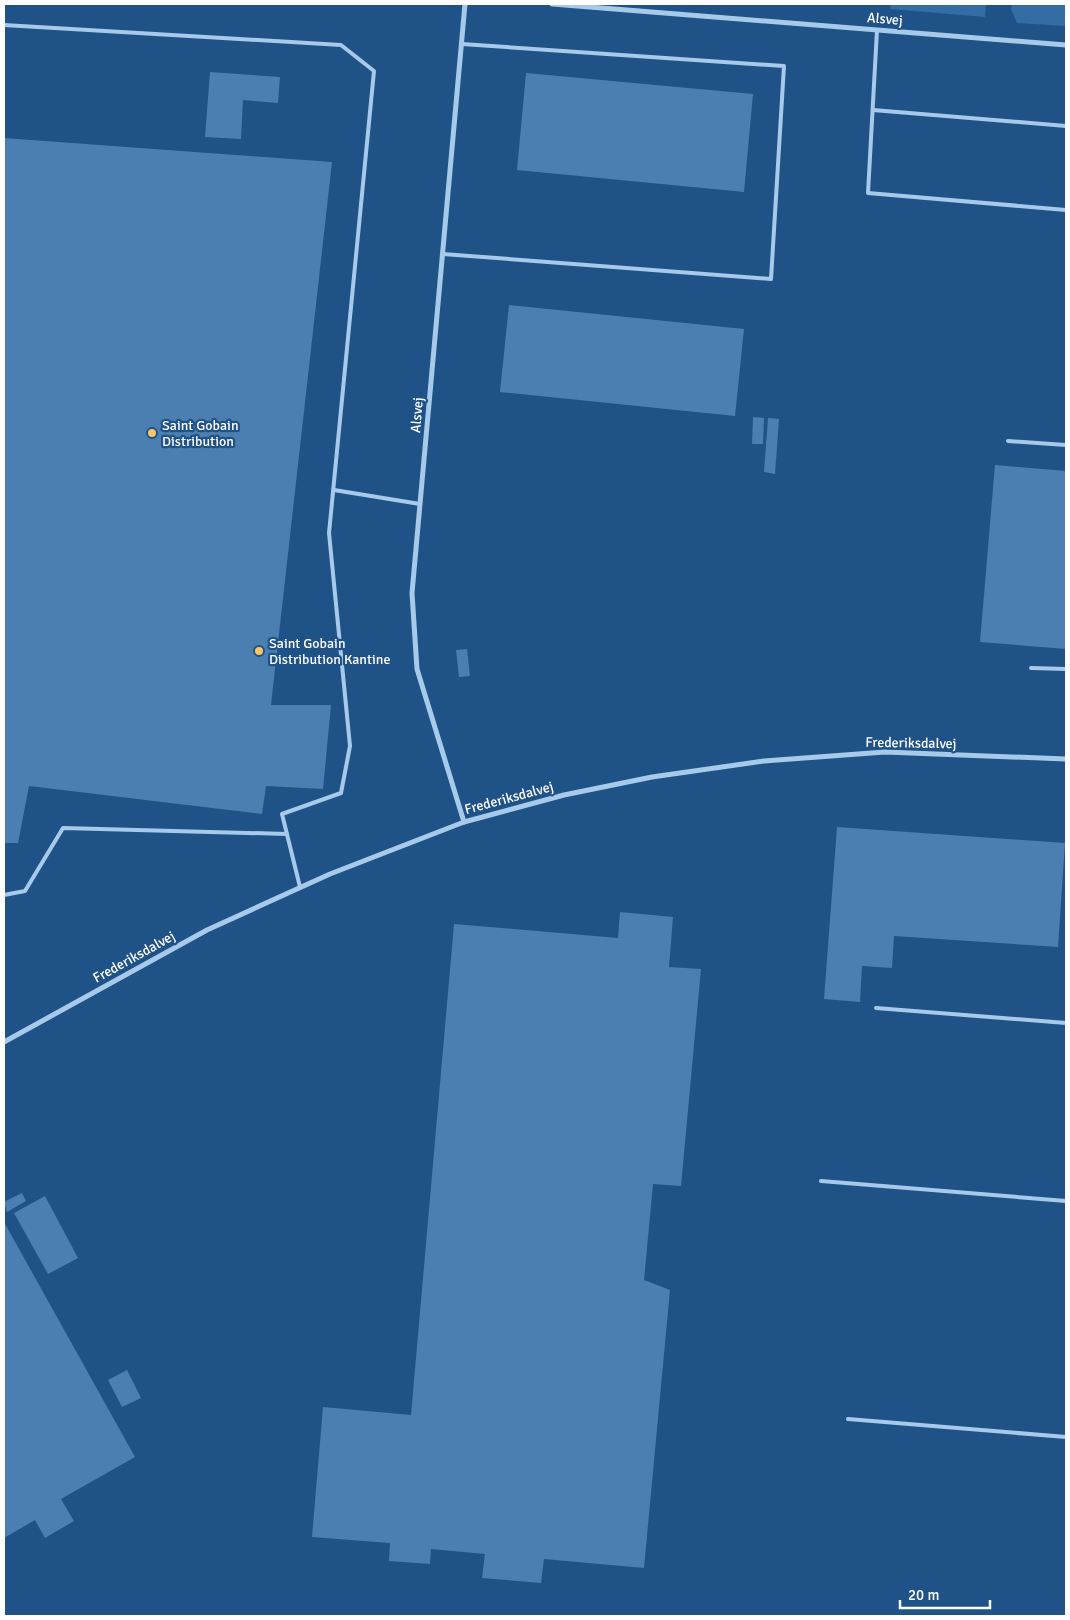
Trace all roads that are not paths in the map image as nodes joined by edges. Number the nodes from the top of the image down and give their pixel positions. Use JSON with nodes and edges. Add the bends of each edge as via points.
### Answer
{"nodes":[{"id":1,"x":465,"y":4,"type":"edge"},
{"id":2,"x":552,"y":4,"type":"edge"},
{"id":3,"x":4,"y":25,"type":"edge"},
{"id":4,"x":877,"y":30,"type":"junction"},
{"id":5,"x":462,"y":44,"type":"junction"},
{"id":6,"x":1066,"y":45,"type":"edge"},
{"id":7,"x":873,"y":110,"type":"junction"},
{"id":8,"x":1066,"y":126,"type":"edge"},
{"id":9,"x":1066,"y":210,"type":"edge"},
{"id":10,"x":443,"y":254,"type":"junction"},
{"id":11,"x":1008,"y":441,"type":"dead end"},
{"id":12,"x":1066,"y":446,"type":"edge"},
{"id":13,"x":334,"y":490,"type":"junction"},
{"id":14,"x":420,"y":504,"type":"junction"},
{"id":15,"x":1031,"y":668,"type":"dead end"},
{"id":16,"x":1066,"y":669,"type":"edge"},
{"id":17,"x":1066,"y":759,"type":"edge"},
{"id":18,"x":464,"y":822,"type":"junction"},
{"id":19,"x":287,"y":834,"type":"junction"},
{"id":20,"x":300,"y":887,"type":"junction"},
{"id":21,"x":4,"y":895,"type":"edge"},
{"id":22,"x":876,"y":1008,"type":"dead end"},
{"id":23,"x":1066,"y":1023,"type":"edge"},
{"id":24,"x":4,"y":1042,"type":"edge"},
{"id":25,"x":821,"y":1181,"type":"dead end"},
{"id":26,"x":1066,"y":1201,"type":"edge"},
{"id":27,"x":848,"y":1419,"type":"dead end"},
{"id":28,"x":1066,"y":1437,"type":"edge"}],
"edges":[{"from":1,"to":5,"type":"street","name":"Alsvej"},
{"from":2,"to":4,"type":"street","name":"Alsvej"},
{"from":3,"to":13,"type":"lane","via":[[341,45],[374,71]]},
{"from":4,"to":6,"type":"street","name":"Alsvej"},
{"from":4,"to":7,"type":"lane"},
{"from":5,"to":10,"type":"street","name":"Alsvej"},
{"from":5,"to":10,"type":"lane","via":[[784,66],[771,280]]},
{"from":7,"to":8,"type":"lane"},
{"from":7,"to":9,"type":"lane","via":[[868,193]]},
{"from":10,"to":14,"type":"street","name":"Alsvej"},
{"from":11,"to":12,"type":"lane"},
{"from":13,"to":14,"type":"lane"},
{"from":13,"to":19,"type":"lane","via":[[329,532],[350,746],[341,793],[282,814]]},
{"from":14,"to":18,"type":"street","name":"Alsvej","via":[[412,593],[417,669]]},
{"from":15,"to":16,"type":"lane"},
{"from":17,"to":18,"type":"street","name":"Frederiksdalvej","via":[[885,752],[764,761],[652,777],[564,795]]},
{"from":18,"to":20,"type":"street","name":"Frederiksdalvej"},
{"from":19,"to":20,"type":"lane"},
{"from":19,"to":21,"type":"lane","via":[[63,828],[25,891]]},
{"from":20,"to":24,"type":"street","name":"Frederiksdalvej","via":[[206,930]]},
{"from":22,"to":23,"type":"lane"},
{"from":25,"to":26,"type":"lane"},
{"from":27,"to":28,"type":"lane"}]}
